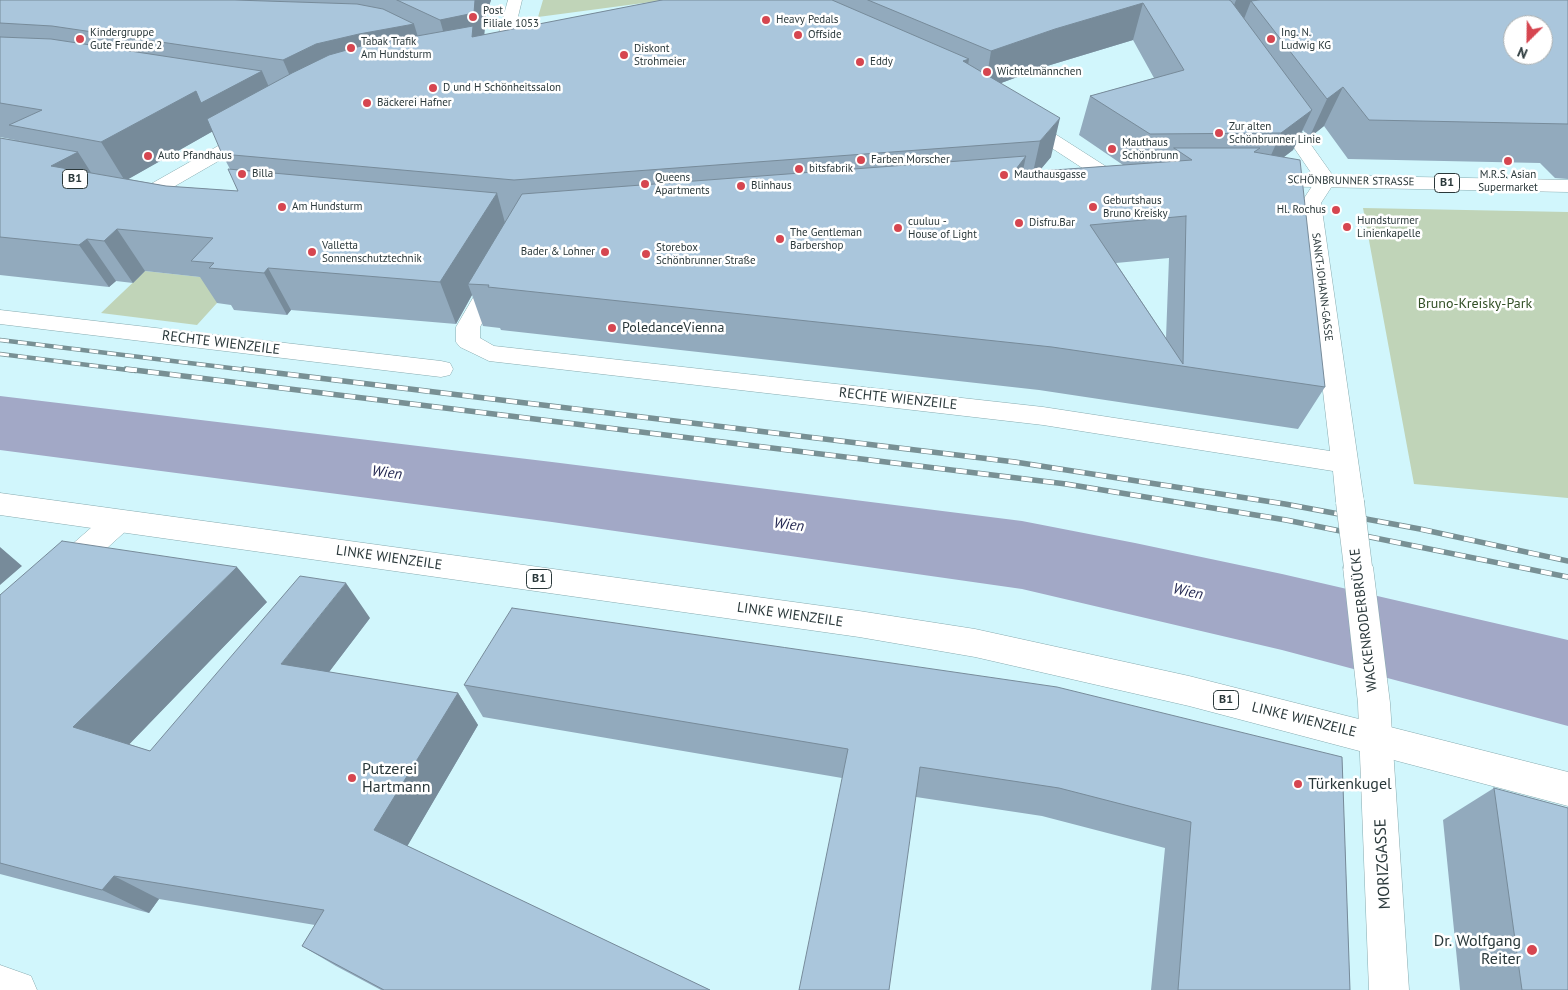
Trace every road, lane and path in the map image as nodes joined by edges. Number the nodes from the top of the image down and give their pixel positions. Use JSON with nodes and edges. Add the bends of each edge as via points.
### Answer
{"nodes":[{"id":1,"x":515,"y":0,"type":"edge"},
{"id":2,"x":518,"y":50,"type":"edge"},
{"id":3,"x":501,"y":54,"type":"junction"},
{"id":4,"x":483,"y":57,"type":"edge"},
{"id":5,"x":1268,"y":97,"type":"edge"},
{"id":6,"x":1009,"y":113,"type":"edge"},
{"id":7,"x":267,"y":125,"type":"edge"},
{"id":8,"x":1251,"y":180,"type":"edge"},
{"id":9,"x":1326,"y":180,"type":"junction"},
{"id":10,"x":1088,"y":185,"type":"edge"},
{"id":11,"x":1568,"y":186,"type":"edge"},
{"id":12,"x":130,"y":190,"type":"edge"},
{"id":13,"x":149,"y":193,"type":"junction"},
{"id":14,"x":178,"y":196,"type":"edge"},
{"id":15,"x":505,"y":261,"type":"edge"},
{"id":16,"x":0,"y":317,"type":"edge"},
{"id":17,"x":441,"y":369,"type":"dead end"},
{"id":18,"x":1344,"y":463,"type":"junction"},
{"id":19,"x":1350,"y":502,"type":"joint"},
{"id":20,"x":0,"y":504,"type":"edge"},
{"id":21,"x":118,"y":521,"type":"junction"},
{"id":22,"x":44,"y":586,"type":"edge"},
{"id":23,"x":1375,"y":720,"type":"junction"},
{"id":24,"x":1568,"y":789,"type":"edge"},
{"id":25,"x":0,"y":985,"type":"edge"},
{"id":26,"x":17,"y":990,"type":"edge"},
{"id":27,"x":1389,"y":990,"type":"edge"}],
"edges":[{"from":1,"to":3,"type":"street"},
{"from":2,"to":3,"type":"street"},
{"from":3,"to":4,"type":"street"},
{"from":5,"to":9,"type":"street"},
{"from":6,"to":10,"type":"street","via":[[1127,182]]},
{"from":7,"to":13,"type":"street"},
{"from":8,"to":9,"type":"street","name":"SCHÖNBRUNNER STRASSE","number":"B1"},
{"from":9,"to":11,"type":"street","name":"SCHÖNBRUNNER STRASSE","number":"B1"},
{"from":9,"to":18,"type":"street","name":"SANKT-JOHANN-GASSE","via":[[1311,204]]},
{"from":12,"to":13,"type":"street"},
{"from":13,"to":14,"type":"street"},
{"from":15,"to":18,"type":"street","name":"RECHTE WIENZEILE","via":[[468,327],[468,342],[489,353],[1043,416]]},
{"from":16,"to":17,"type":"street","name":"RECHTE WIENZEILE"},
{"from":18,"to":19,"type":"street","name":"SANKT-JOHANN-GASSE"},
{"from":19,"to":23,"type":"street","name":"WACKENRODERBRÜCKE","bridge":true},
{"from":20,"to":21,"type":"street","name":"LINKE WIENZEILE","number":"B1"},
{"from":21,"to":22,"type":"street"},
{"from":21,"to":23,"type":"street","name":"LINKE WIENZEILE","number":"B1","via":[[859,624],[975,643],[1189,691]]},
{"from":23,"to":24,"type":"street","name":"LINKE WIENZEILE","number":"B1"},
{"from":23,"to":27,"type":"street","name":"MORIZGASSE"},
{"from":25,"to":26,"type":"street"}]}
